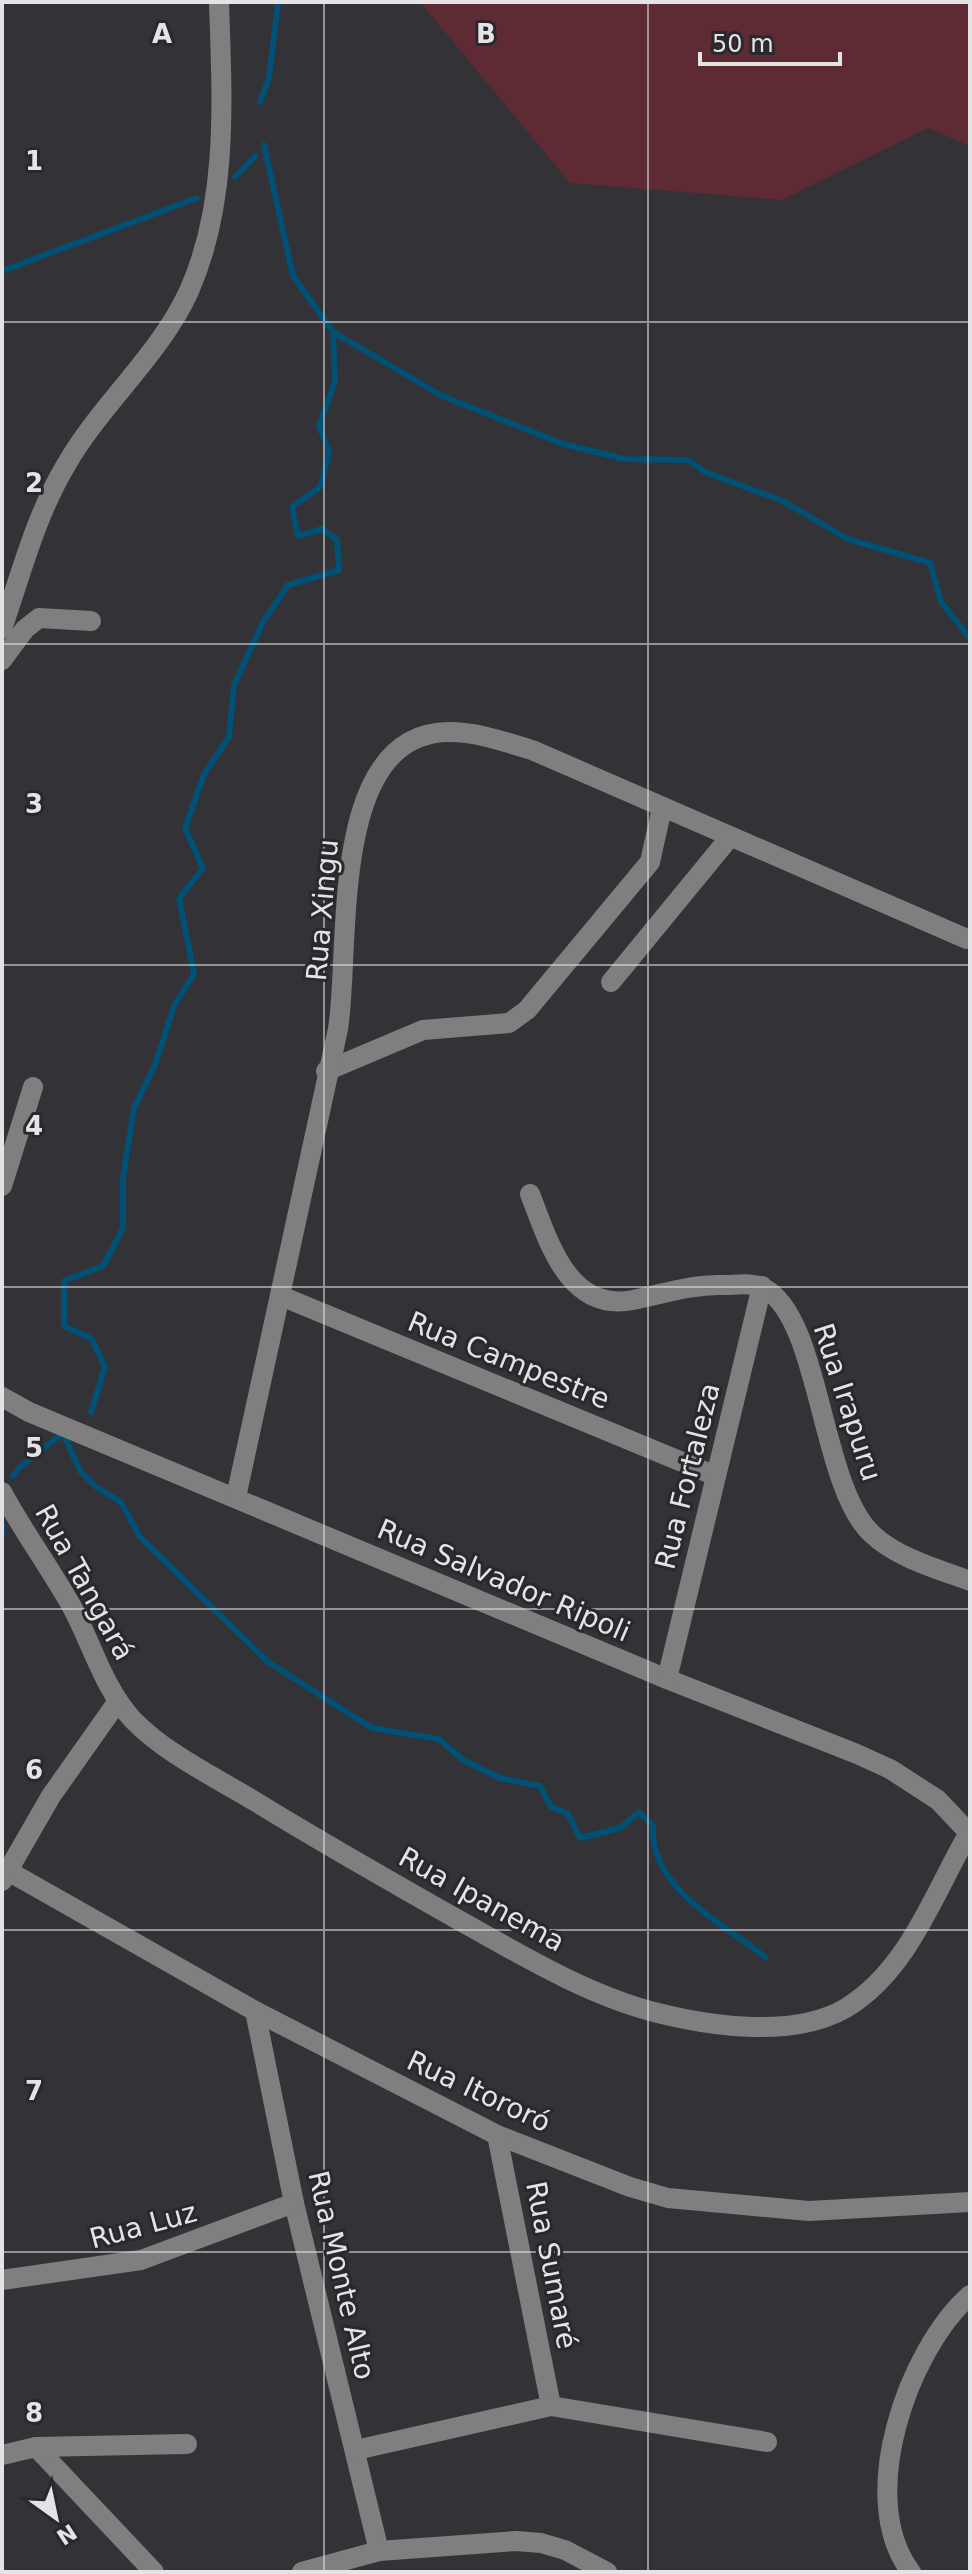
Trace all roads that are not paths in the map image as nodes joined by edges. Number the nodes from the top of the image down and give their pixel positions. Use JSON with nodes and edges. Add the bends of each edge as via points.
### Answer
{"nodes":[{"id":1,"x":219,"y":2,"type":"edge"},
{"id":2,"x":91,"y":621,"type":"dead end"},
{"id":3,"x":2,"y":629,"type":"edge"},
{"id":4,"x":2,"y":660,"type":"edge"},
{"id":5,"x":662,"y":808,"type":"junction"},
{"id":6,"x":730,"y":837,"type":"junction"},
{"id":7,"x":967,"y":939,"type":"dead end"},
{"id":8,"x":611,"y":982,"type":"dead end"},
{"id":9,"x":326,"y":1071,"type":"junction"},
{"id":10,"x":33,"y":1087,"type":"dead end"},
{"id":11,"x":2,"y":1186,"type":"edge"},
{"id":12,"x":530,"y":1194,"type":"dead end"},
{"id":13,"x":762,"y":1286,"type":"junction"},
{"id":14,"x":281,"y":1296,"type":"junction"},
{"id":15,"x":2,"y":1397,"type":"edge"},
{"id":16,"x":716,"y":1476,"type":"junction"},
{"id":17,"x":2,"y":1492,"type":"edge"},
{"id":18,"x":236,"y":1497,"type":"junction"},
{"id":19,"x":970,"y":1581,"type":"edge"},
{"id":20,"x":667,"y":1679,"type":"junction"},
{"id":21,"x":118,"y":1701,"type":"junction"},
{"id":22,"x":970,"y":1833,"type":"edge"},
{"id":23,"x":5,"y":1876,"type":"edge"},
{"id":24,"x":255,"y":2011,"type":"junction"},
{"id":25,"x":497,"y":2135,"type":"junction"},
{"id":26,"x":970,"y":2202,"type":"edge"},
{"id":27,"x":294,"y":2203,"type":"junction"},
{"id":28,"x":2,"y":2280,"type":"edge"},
{"id":29,"x":970,"y":2295,"type":"edge"},
{"id":30,"x":551,"y":2406,"type":"junction"},
{"id":31,"x":767,"y":2442,"type":"dead end"},
{"id":32,"x":187,"y":2444,"type":"dead end"},
{"id":33,"x":36,"y":2447,"type":"junction"},
{"id":34,"x":356,"y":2450,"type":"junction"},
{"id":35,"x":2,"y":2455,"type":"edge"},
{"id":36,"x":379,"y":2551,"type":"junction"},
{"id":37,"x":154,"y":2572,"type":"edge"},
{"id":38,"x":302,"y":2572,"type":"edge"},
{"id":39,"x":607,"y":2572,"type":"edge"},
{"id":40,"x":911,"y":2572,"type":"edge"}],
"edges":[{"from":1,"to":3,"type":"street","via":[[220,160],[212,214],[189,291],[66,465],[42,513]]},
{"from":2,"to":4,"type":"street","via":[[39,618]]},
{"from":5,"to":6,"type":"street","name":"Rua Xingu"},
{"from":5,"to":9,"type":"street","via":[[650,862],[527,1010],[509,1023],[423,1030]]},
{"from":5,"to":9,"type":"street","name":"Rua Xingu","via":[[532,750],[481,735],[447,732],[417,739],[397,752],[367,792],[352,846],[344,991]]},
{"from":6,"to":7,"type":"street","name":"Rua Xingu"},
{"from":6,"to":8,"type":"street"},
{"from":9,"to":14,"type":"street","name":"Rua Xingu"},
{"from":10,"to":11,"type":"street"},
{"from":12,"to":13,"type":"street","via":[[556,1258],[570,1280],[586,1292],[628,1301],[706,1285]]},
{"from":13,"to":16,"type":"street","name":"Rua Fortaleza"},
{"from":13,"to":19,"type":"street","name":"Rua Irapuru","via":[[794,1323],[859,1521],[889,1548]]},
{"from":14,"to":16,"type":"street","name":"Rua Campestre"},
{"from":14,"to":18,"type":"street","name":"Rua Xingu"},
{"from":15,"to":18,"type":"street","name":"Rua Salvador Ripoli"},
{"from":16,"to":20,"type":"street","name":"Rua Fortaleza"},
{"from":17,"to":21,"type":"street","name":"Rua Tangará","via":[[73,1609]]},
{"from":18,"to":20,"type":"street","name":"Rua Salvador Ripoli"},
{"from":20,"to":22,"type":"street","name":"Rua Salvador Ripoli","via":[[890,1769],[938,1800]]},
{"from":21,"to":22,"type":"street","name":"Rua Ipanema","via":[[164,1744],[320,1842],[523,1956],[600,1993],[659,2013],[783,2028],[813,2023],[846,2008],[881,1982],[901,1957]]},
{"from":21,"to":23,"type":"street","via":[[51,1796]]},
{"from":23,"to":24,"type":"street","name":"Rua Itororó"},
{"from":24,"to":25,"type":"street","name":"Rua Itororó"},
{"from":24,"to":27,"type":"street","name":"Rua Monte Alto"},
{"from":25,"to":26,"type":"street","name":"Rua Itororó","via":[[668,2198],[809,2211]]},
{"from":25,"to":30,"type":"street","name":"Rua Sumaré"},
{"from":27,"to":28,"type":"street","name":"Rua Luz","via":[[141,2260]]},
{"from":27,"to":34,"type":"street","name":"Rua Monte Alto"},
{"from":29,"to":40,"type":"street","via":[[929,2344],[908,2387],[893,2440],[891,2528]]},
{"from":30,"to":31,"type":"street"},
{"from":30,"to":34,"type":"street"},
{"from":32,"to":33,"type":"street"},
{"from":33,"to":35,"type":"street"},
{"from":33,"to":37,"type":"street"},
{"from":34,"to":36,"type":"street","name":"Rua Monte Alto"},
{"from":36,"to":38,"type":"street"},
{"from":36,"to":39,"type":"street","via":[[541,2543]]}]}
